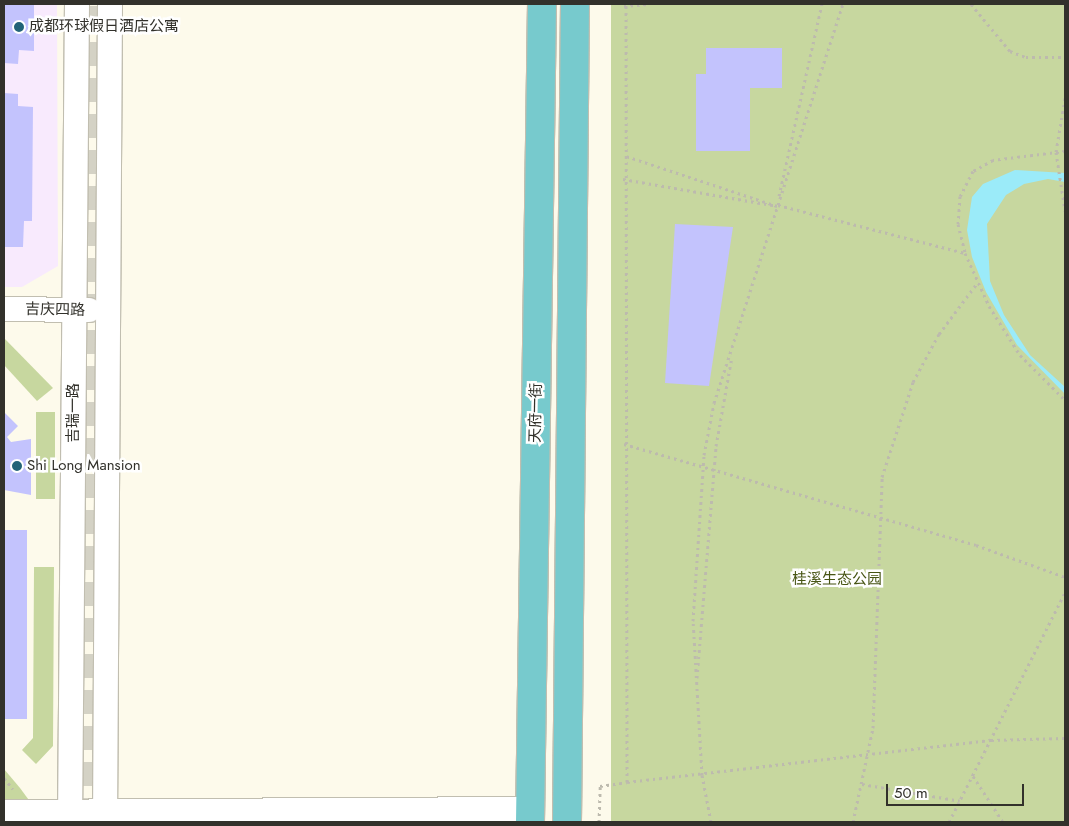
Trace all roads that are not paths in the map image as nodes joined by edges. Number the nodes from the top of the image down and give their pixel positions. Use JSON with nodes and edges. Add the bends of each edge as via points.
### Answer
{"nodes":[{"id":1,"x":77,"y":4,"type":"edge"},
{"id":2,"x":110,"y":4,"type":"edge"},
{"id":3,"x":542,"y":4,"type":"edge"},
{"id":4,"x":575,"y":4,"type":"edge"},
{"id":5,"x":4,"y":310,"type":"edge"},
{"id":6,"x":74,"y":310,"type":"junction"},
{"id":7,"x":107,"y":311,"type":"junction"},
{"id":8,"x":4,"y":812,"type":"edge"},
{"id":9,"x":530,"y":816,"type":"edge"},
{"id":10,"x":70,"y":817,"type":"edge"},
{"id":11,"x":105,"y":817,"type":"edge"},
{"id":12,"x":567,"y":822,"type":"edge"}],
"edges":[{"from":1,"to":6,"type":"street","name":"吉瑞一路"},
{"from":2,"to":7,"type":"street"},
{"from":3,"to":9,"type":"main road","name":"天府一街"},
{"from":4,"to":12,"type":"main road"},
{"from":5,"to":6,"type":"street","name":"吉庆四路"},
{"from":6,"to":7,"type":"street","name":"吉庆四路"},
{"from":6,"to":10,"type":"street","name":"吉瑞一路"},
{"from":7,"to":11,"type":"street"},
{"from":8,"to":10,"type":"street"},
{"from":9,"to":11,"type":"street"},
{"from":10,"to":11,"type":"street"}]}
